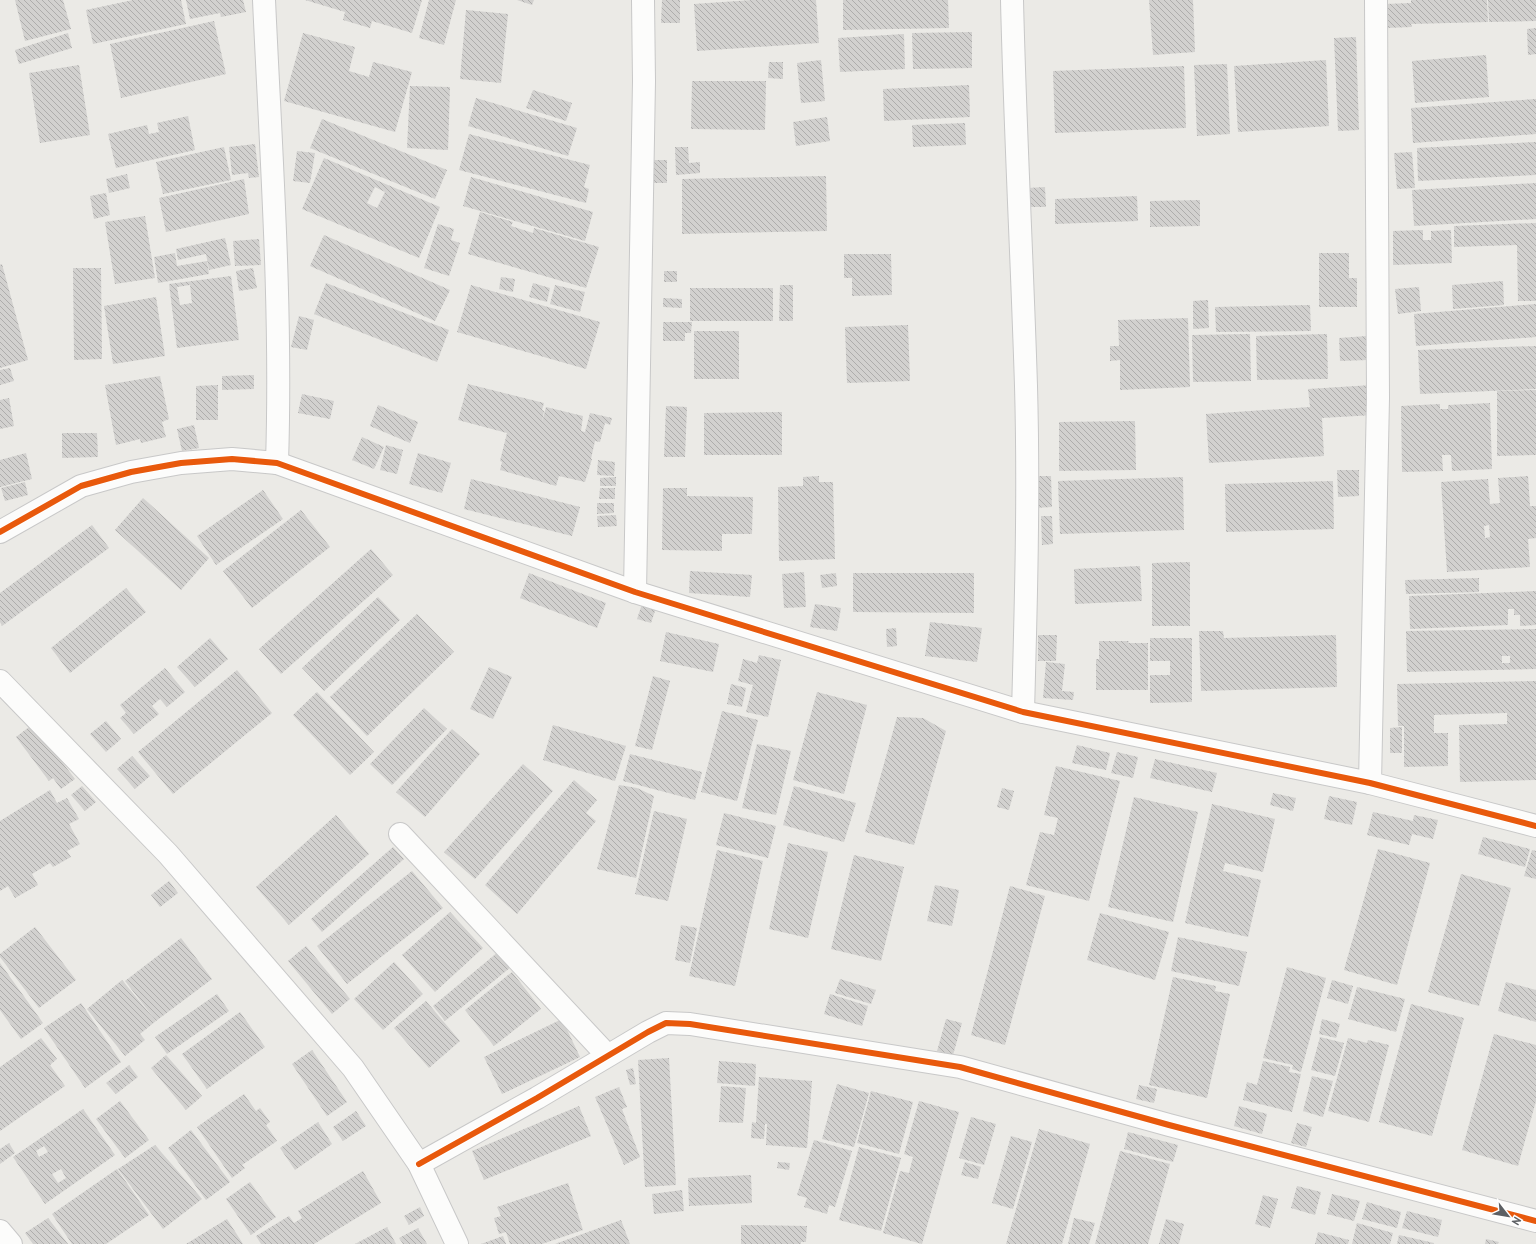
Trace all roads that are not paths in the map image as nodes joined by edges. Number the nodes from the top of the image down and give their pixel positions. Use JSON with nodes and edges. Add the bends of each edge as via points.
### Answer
{"nodes":[{"id":1,"x":264,"y":0,"type":"edge"},
{"id":2,"x":643,"y":0,"type":"edge"},
{"id":3,"x":1012,"y":0,"type":"edge"},
{"id":4,"x":1376,"y":0,"type":"edge"},
{"id":5,"x":277,"y":463,"type":"junction"},
{"id":6,"x":0,"y":532,"type":"edge"},
{"id":7,"x":635,"y":592,"type":"junction"},
{"id":8,"x":0,"y":681,"type":"edge"},
{"id":9,"x":1023,"y":712,"type":"junction"},
{"id":10,"x":1370,"y":783,"type":"junction"},
{"id":11,"x":1536,"y":826,"type":"edge"},
{"id":12,"x":400,"y":834,"type":"dead end"},
{"id":13,"x":607,"y":1055,"type":"junction"},
{"id":14,"x":419,"y":1164,"type":"junction"},
{"id":15,"x":1536,"y":1221,"type":"edge"},
{"id":16,"x":0,"y":1231,"type":"edge"},
{"id":17,"x":11,"y":1244,"type":"edge"},
{"id":18,"x":457,"y":1244,"type":"edge"}],
"edges":[{"from":1,"to":5,"type":"street","via":[[276,251],[279,411]]},
{"from":2,"to":7,"type":"street","via":[[644,81]]},
{"from":3,"to":9,"type":"street","via":[[1026,387],[1027,503]]},
{"from":4,"to":10,"type":"street","via":[[1378,398]]},
{"from":5,"to":6,"type":"street","via":[[232,459],[180,463],[131,472],[81,486]]},
{"from":5,"to":7,"type":"street"},
{"from":7,"to":9,"type":"street"},
{"from":8,"to":14,"type":"street","via":[[168,854],[354,1068]]},
{"from":9,"to":10,"type":"street"},
{"from":10,"to":11,"type":"street"},
{"from":12,"to":13,"type":"street"},
{"from":13,"to":14,"type":"street"},
{"from":13,"to":15,"type":"street","via":[[666,1023],[690,1024],[960,1067]]},
{"from":14,"to":18,"type":"street"},
{"from":16,"to":17,"type":"street"}]}
